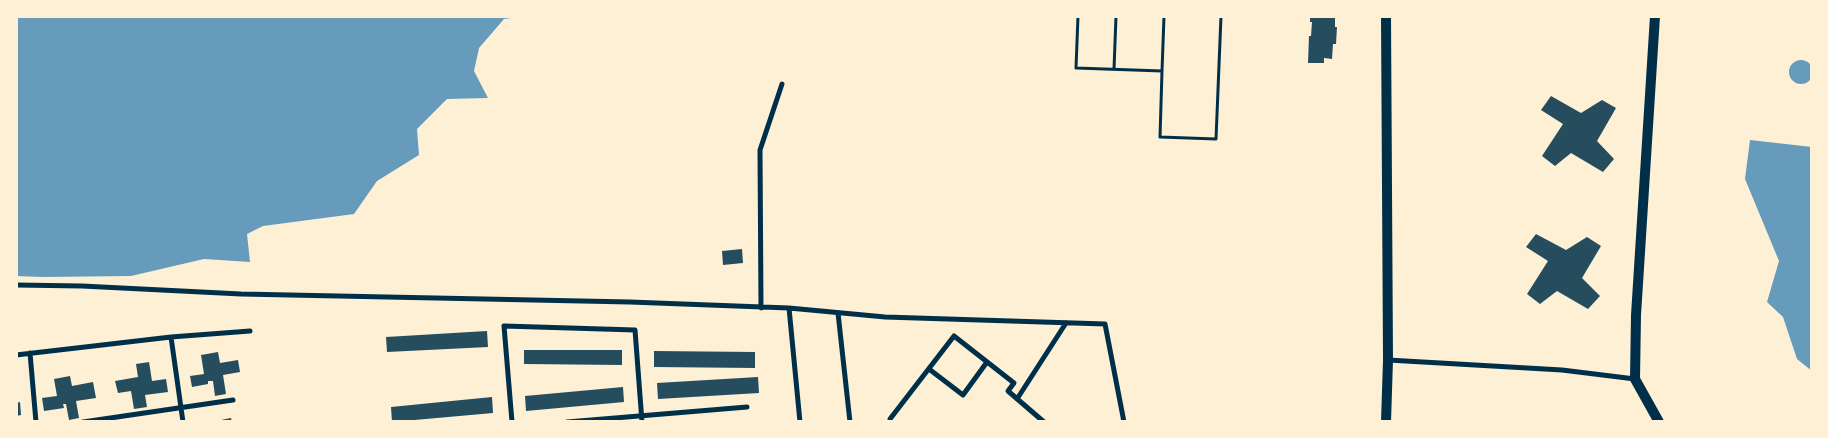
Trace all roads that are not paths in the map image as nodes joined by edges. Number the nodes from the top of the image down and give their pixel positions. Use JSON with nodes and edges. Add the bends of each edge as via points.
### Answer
{"nodes":[{"id":1,"x":1078,"y":16,"type":"edge"},
{"id":2,"x":1116,"y":16,"type":"edge"},
{"id":3,"x":1164,"y":16,"type":"edge"},
{"id":4,"x":1221,"y":16,"type":"edge"},
{"id":5,"x":1386,"y":16,"type":"edge"},
{"id":6,"x":1655,"y":16,"type":"edge"},
{"id":7,"x":1114,"y":69,"type":"junction"},
{"id":8,"x":1162,"y":71,"type":"junction"},
{"id":9,"x":782,"y":84,"type":"dead end"},
{"id":10,"x":16,"y":285,"type":"edge"},
{"id":11,"x":761,"y":308,"type":"junction"},
{"id":12,"x":789,"y":308,"type":"junction"},
{"id":13,"x":838,"y":313,"type":"junction"},
{"id":14,"x":1066,"y":323,"type":"junction"},
{"id":15,"x":250,"y":331,"type":"dead end"},
{"id":16,"x":171,"y":337,"type":"junction"},
{"id":17,"x":30,"y":353,"type":"junction"},
{"id":18,"x":16,"y":355,"type":"edge"},
{"id":19,"x":1388,"y":360,"type":"junction"},
{"id":20,"x":987,"y":362,"type":"junction"},
{"id":21,"x":929,"y":369,"type":"junction"},
{"id":22,"x":1635,"y":379,"type":"junction"},
{"id":23,"x":1017,"y":399,"type":"junction"},
{"id":24,"x":233,"y":400,"type":"dead end"},
{"id":25,"x":747,"y":407,"type":"dead end"},
{"id":26,"x":181,"y":408,"type":"junction"},
{"id":27,"x":642,"y":415,"type":"junction"},
{"id":28,"x":36,"y":422,"type":"edge"},
{"id":29,"x":83,"y":422,"type":"edge"},
{"id":30,"x":183,"y":422,"type":"edge"},
{"id":31,"x":512,"y":422,"type":"edge"},
{"id":32,"x":567,"y":422,"type":"edge"},
{"id":33,"x":642,"y":422,"type":"edge"},
{"id":34,"x":800,"y":422,"type":"edge"},
{"id":35,"x":850,"y":422,"type":"edge"},
{"id":36,"x":890,"y":422,"type":"edge"},
{"id":37,"x":1044,"y":422,"type":"edge"},
{"id":38,"x":1124,"y":422,"type":"edge"},
{"id":39,"x":1386,"y":422,"type":"edge"},
{"id":40,"x":1659,"y":422,"type":"edge"}],
"edges":[{"from":1,"to":7,"type":"lane","via":[[1076,68]]},
{"from":2,"to":7,"type":"lane"},
{"from":3,"to":8,"type":"lane"},
{"from":4,"to":8,"type":"lane","via":[[1216,139],[1160,137]]},
{"from":5,"to":19,"type":"main road"},
{"from":6,"to":22,"type":"main road"},
{"from":7,"to":8,"type":"lane"},
{"from":9,"to":11,"type":"street","via":[[760,150]]},
{"from":10,"to":11,"type":"street"},
{"from":11,"to":12,"type":"street"},
{"from":12,"to":13,"type":"street"},
{"from":12,"to":34,"type":"street"},
{"from":13,"to":14,"type":"street"},
{"from":13,"to":35,"type":"street"},
{"from":14,"to":23,"type":"street"},
{"from":14,"to":38,"type":"street","via":[[1106,324]]},
{"from":15,"to":16,"type":"street"},
{"from":16,"to":17,"type":"street"},
{"from":16,"to":26,"type":"street"},
{"from":17,"to":18,"type":"street"},
{"from":17,"to":28,"type":"street"},
{"from":19,"to":22,"type":"street","via":[[1562,370]]},
{"from":19,"to":39,"type":"main road"},
{"from":20,"to":21,"type":"street","via":[[954,336]]},
{"from":20,"to":21,"type":"street","via":[[963,395]]},
{"from":20,"to":23,"type":"street","via":[[1014,384],[1008,391]]},
{"from":21,"to":36,"type":"street"},
{"from":22,"to":40,"type":"main road"},
{"from":23,"to":37,"type":"street"},
{"from":24,"to":26,"type":"street"},
{"from":25,"to":27,"type":"street"},
{"from":26,"to":29,"type":"street"},
{"from":26,"to":30,"type":"street"},
{"from":27,"to":31,"type":"street","via":[[635,330],[504,326]]},
{"from":27,"to":32,"type":"street"},
{"from":27,"to":33,"type":"street"}]}
